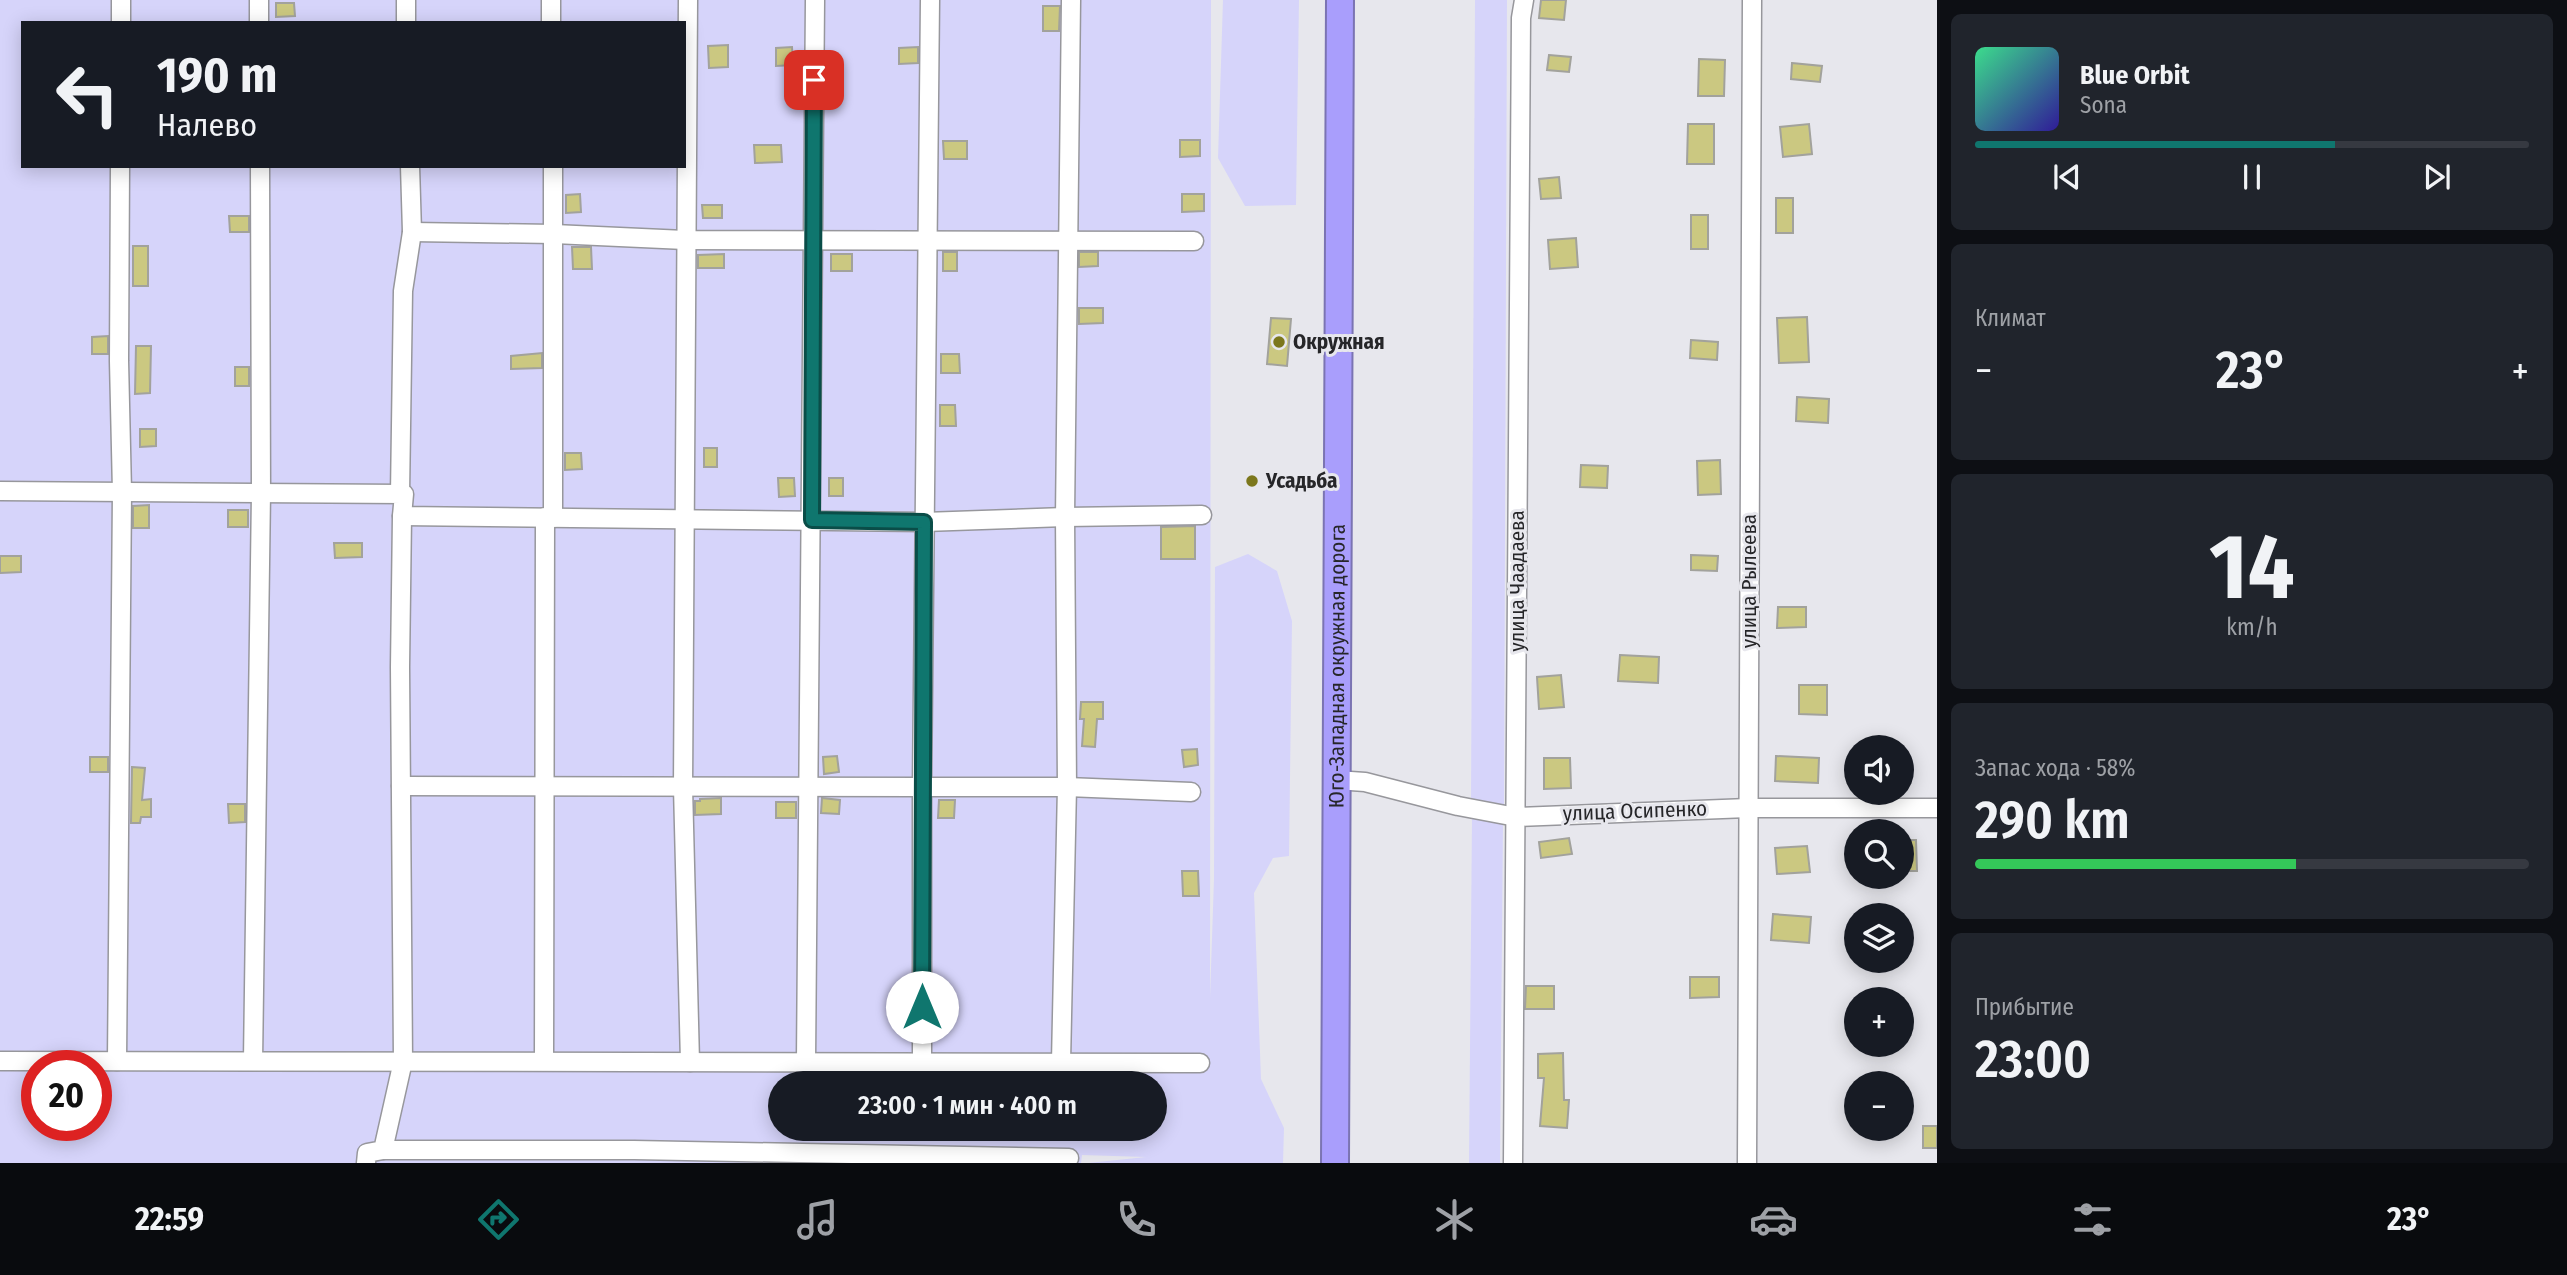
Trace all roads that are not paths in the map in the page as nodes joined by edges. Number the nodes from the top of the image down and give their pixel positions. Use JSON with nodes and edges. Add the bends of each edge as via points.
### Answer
{"nodes":[{"id":1,"x":121,"y":0,"type":"edge"},
{"id":2,"x":259,"y":0,"type":"edge"},
{"id":3,"x":406,"y":0,"type":"edge"},
{"id":4,"x":551,"y":0,"type":"edge"},
{"id":5,"x":688,"y":0,"type":"edge"},
{"id":6,"x":814,"y":0,"type":"edge"},
{"id":7,"x":930,"y":0,"type":"edge"},
{"id":8,"x":1071,"y":0,"type":"edge"},
{"id":9,"x":1340,"y":0,"type":"edge"},
{"id":10,"x":1524,"y":0,"type":"edge"},
{"id":11,"x":1752,"y":0,"type":"edge"},
{"id":12,"x":121,"y":21,"type":"edge"},
{"id":13,"x":259,"y":21,"type":"edge"},
{"id":14,"x":406,"y":21,"type":"edge"},
{"id":15,"x":551,"y":21,"type":"edge"},
{"id":16,"x":686,"y":160,"type":"edge"},
{"id":17,"x":120,"y":168,"type":"edge"},
{"id":18,"x":260,"y":168,"type":"edge"},
{"id":19,"x":410,"y":168,"type":"edge"},
{"id":20,"x":553,"y":168,"type":"edge"},
{"id":21,"x":686,"y":168,"type":"edge"},
{"id":22,"x":412,"y":232,"type":"junction"},
{"id":23,"x":554,"y":234,"type":"junction"},
{"id":24,"x":685,"y":240,"type":"junction"},
{"id":25,"x":813,"y":240,"type":"junction"},
{"id":26,"x":928,"y":240,"type":"junction"},
{"id":27,"x":1066,"y":241,"type":"junction"},
{"id":28,"x":1194,"y":241,"type":"dead end"},
{"id":29,"x":0,"y":491,"type":"edge"},
{"id":30,"x":122,"y":492,"type":"junction"},
{"id":31,"x":261,"y":493,"type":"junction"},
{"id":32,"x":400,"y":494,"type":"junction"},
{"id":33,"x":1202,"y":515,"type":"dead end"},
{"id":34,"x":402,"y":516,"type":"junction"},
{"id":35,"x":1065,"y":517,"type":"junction"},
{"id":36,"x":549,"y":518,"type":"junction"},
{"id":37,"x":686,"y":519,"type":"junction"},
{"id":38,"x":812,"y":520,"type":"junction"},
{"id":39,"x":924,"y":522,"type":"junction"},
{"id":40,"x":1336,"y":780,"type":"junction"},
{"id":41,"x":401,"y":786,"type":"junction"},
{"id":42,"x":543,"y":786,"type":"junction"},
{"id":43,"x":809,"y":786,"type":"junction"},
{"id":44,"x":684,"y":787,"type":"junction"},
{"id":45,"x":922,"y":787,"type":"junction"},
{"id":46,"x":1067,"y":787,"type":"junction"},
{"id":47,"x":1191,"y":792,"type":"dead end"},
{"id":48,"x":1748,"y":808,"type":"junction"},
{"id":49,"x":1937,"y":808,"type":"edge"},
{"id":50,"x":1516,"y":817,"type":"junction"},
{"id":51,"x":0,"y":1061,"type":"edge"},
{"id":52,"x":117,"y":1061,"type":"junction"},
{"id":53,"x":253,"y":1061,"type":"junction"},
{"id":54,"x":403,"y":1061,"type":"junction"},
{"id":55,"x":544,"y":1061,"type":"junction"},
{"id":56,"x":806,"y":1061,"type":"junction"},
{"id":57,"x":922,"y":1061,"type":"junction"},
{"id":58,"x":690,"y":1062,"type":"junction"},
{"id":59,"x":1061,"y":1062,"type":"junction"},
{"id":60,"x":1200,"y":1063,"type":"dead end"},
{"id":61,"x":383,"y":1150,"type":"junction"},
{"id":62,"x":622,"y":1157,"type":"edge"},
{"id":63,"x":1069,"y":1158,"type":"dead end"},
{"id":64,"x":366,"y":1163,"type":"edge"},
{"id":65,"x":1335,"y":1163,"type":"edge"},
{"id":66,"x":1513,"y":1163,"type":"edge"},
{"id":67,"x":1748,"y":1163,"type":"edge"}],
"edges":[{"from":1,"to":12,"type":"street"},
{"from":2,"to":13,"type":"street"},
{"from":3,"to":14,"type":"street"},
{"from":4,"to":15,"type":"street"},
{"from":5,"to":16,"type":"street"},
{"from":6,"to":25,"type":"street"},
{"from":7,"to":26,"type":"street"},
{"from":8,"to":27,"type":"street"},
{"from":9,"to":40,"type":"highway","name":"Юго-Западная окружная дорога"},
{"from":10,"to":50,"type":"street","name":"улица Чаадаева"},
{"from":11,"to":48,"type":"street","name":"улица Рылеева"},
{"from":17,"to":30,"type":"street"},
{"from":18,"to":31,"type":"street"},
{"from":19,"to":22,"type":"street"},
{"from":20,"to":23,"type":"street"},
{"from":21,"to":24,"type":"street"},
{"from":22,"to":23,"type":"street"},
{"from":22,"to":32,"type":"street","via":[[404,291]]},
{"from":23,"to":24,"type":"street"},
{"from":23,"to":36,"type":"street"},
{"from":24,"to":25,"type":"street"},
{"from":24,"to":37,"type":"street"},
{"from":25,"to":26,"type":"street"},
{"from":25,"to":38,"type":"street"},
{"from":26,"to":27,"type":"street"},
{"from":26,"to":39,"type":"street"},
{"from":27,"to":28,"type":"street"},
{"from":27,"to":35,"type":"street"},
{"from":29,"to":30,"type":"street"},
{"from":30,"to":31,"type":"street"},
{"from":30,"to":52,"type":"street"},
{"from":31,"to":32,"type":"street"},
{"from":31,"to":53,"type":"street"},
{"from":32,"to":34,"type":"street","via":[[404,494]]},
{"from":33,"to":35,"type":"street"},
{"from":34,"to":36,"type":"street"},
{"from":34,"to":41,"type":"street"},
{"from":35,"to":39,"type":"street"},
{"from":35,"to":46,"type":"street"},
{"from":36,"to":37,"type":"street"},
{"from":36,"to":42,"type":"street"},
{"from":37,"to":38,"type":"street"},
{"from":37,"to":44,"type":"street"},
{"from":38,"to":39,"type":"street"},
{"from":38,"to":43,"type":"street"},
{"from":39,"to":45,"type":"street"},
{"from":40,"to":50,"type":"street","name":"улица Осипенко","via":[[1365,782]]},
{"from":40,"to":65,"type":"highway","name":"Юго-Западная окружная дорога"},
{"from":41,"to":42,"type":"street"},
{"from":41,"to":54,"type":"street"},
{"from":42,"to":44,"type":"street"},
{"from":42,"to":55,"type":"street"},
{"from":43,"to":44,"type":"street"},
{"from":43,"to":45,"type":"street"},
{"from":43,"to":56,"type":"street"},
{"from":44,"to":58,"type":"street"},
{"from":45,"to":46,"type":"street"},
{"from":45,"to":57,"type":"street"},
{"from":46,"to":47,"type":"street"},
{"from":46,"to":59,"type":"street"},
{"from":48,"to":49,"type":"street","name":"улица Осипенко"},
{"from":48,"to":50,"type":"street","name":"улица Осипенко"},
{"from":48,"to":67,"type":"street","name":"улица Рылеева"},
{"from":50,"to":66,"type":"street","name":"улица Чаадаева"},
{"from":51,"to":52,"type":"street"},
{"from":52,"to":53,"type":"street"},
{"from":53,"to":54,"type":"street"},
{"from":54,"to":55,"type":"street"},
{"from":54,"to":61,"type":"street"},
{"from":55,"to":58,"type":"street"},
{"from":56,"to":57,"type":"street"},
{"from":56,"to":58,"type":"street"},
{"from":57,"to":59,"type":"street"},
{"from":59,"to":60,"type":"street"},
{"from":61,"to":62,"type":"street"},
{"from":61,"to":64,"type":"street","via":[[367,1153]]},
{"from":62,"to":63,"type":"street"}]}
